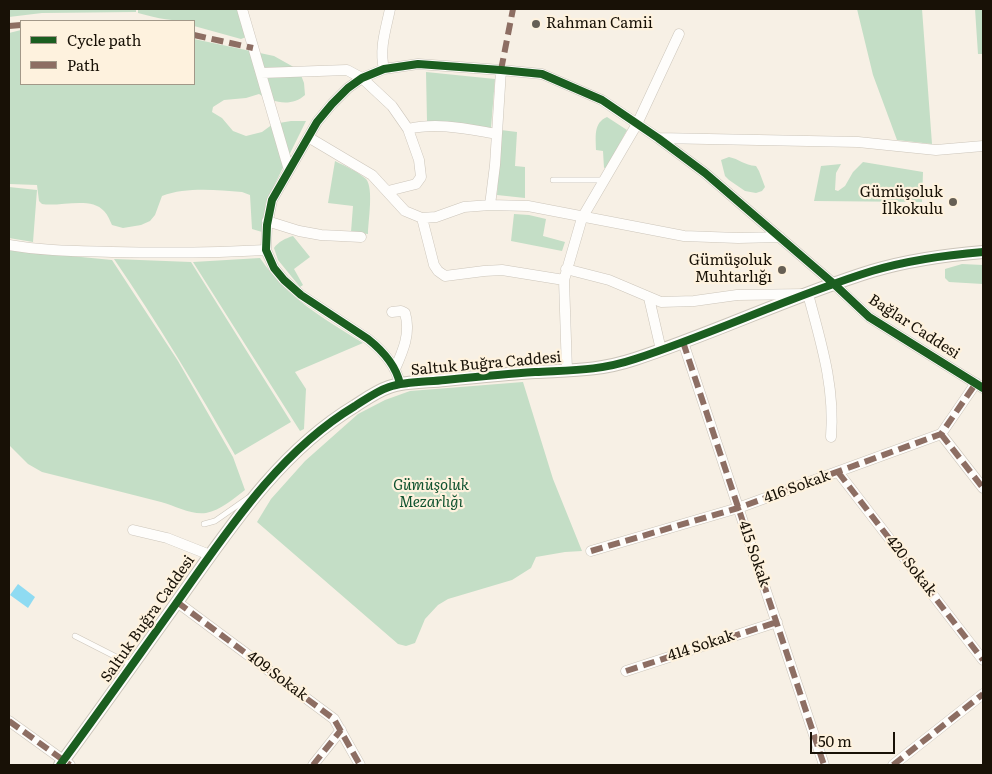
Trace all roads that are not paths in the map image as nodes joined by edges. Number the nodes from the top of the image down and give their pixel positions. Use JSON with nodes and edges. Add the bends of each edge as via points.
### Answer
{"nodes":[{"id":1,"x":242,"y":9,"type":"edge"},
{"id":2,"x":390,"y":9,"type":"edge"},
{"id":3,"x":678,"y":34,"type":"dead end"},
{"id":4,"x":384,"y":69,"type":"junction"},
{"id":5,"x":501,"y":70,"type":"junction"},
{"id":6,"x":261,"y":73,"type":"junction"},
{"id":7,"x":362,"y":78,"type":"junction"},
{"id":8,"x":637,"y":124,"type":"junction"},
{"id":9,"x":408,"y":129,"type":"junction"},
{"id":10,"x":497,"y":134,"type":"junction"},
{"id":11,"x":308,"y":137,"type":"junction"},
{"id":12,"x":658,"y":138,"type":"junction"},
{"id":13,"x":983,"y":146,"type":"edge"},
{"id":14,"x":289,"y":170,"type":"junction"},
{"id":15,"x":553,"y":180,"type":"dead end"},
{"id":16,"x":603,"y":180,"type":"junction"},
{"id":17,"x":388,"y":191,"type":"junction"},
{"id":18,"x":490,"y":205,"type":"junction"},
{"id":19,"x":422,"y":218,"type":"junction"},
{"id":20,"x":582,"y":218,"type":"junction"},
{"id":21,"x":267,"y":221,"type":"junction"},
{"id":22,"x":361,"y":237,"type":"dead end"},
{"id":23,"x":780,"y":237,"type":"junction"},
{"id":24,"x":9,"y":245,"type":"edge"},
{"id":25,"x":266,"y":250,"type":"junction"},
{"id":26,"x":983,"y":252,"type":"edge"},
{"id":27,"x":566,"y":268,"type":"junction"},
{"id":28,"x":564,"y":280,"type":"junction"},
{"id":29,"x":834,"y":284,"type":"junction"},
{"id":30,"x":808,"y":294,"type":"junction"},
{"id":31,"x":649,"y":298,"type":"junction"},
{"id":32,"x":392,"y":312,"type":"dead end"},
{"id":33,"x":683,"y":342,"type":"junction"},
{"id":34,"x":661,"y":350,"type":"junction"},
{"id":35,"x":395,"y":368,"type":"junction"},
{"id":36,"x":567,"y":371,"type":"junction"},
{"id":37,"x":400,"y":384,"type":"junction"},
{"id":38,"x":979,"y":385,"type":"edge"},
{"id":39,"x":941,"y":434,"type":"junction"},
{"id":40,"x":831,"y":438,"type":"dead end"},
{"id":41,"x":838,"y":472,"type":"junction"},
{"id":42,"x":261,"y":488,"type":"junction"},
{"id":43,"x":983,"y":488,"type":"edge"},
{"id":44,"x":738,"y":508,"type":"junction"},
{"id":45,"x":204,"y":524,"type":"dead end"},
{"id":46,"x":133,"y":530,"type":"dead end"},
{"id":47,"x":591,"y":551,"type":"dead end"},
{"id":48,"x":210,"y":555,"type":"junction"},
{"id":49,"x":177,"y":602,"type":"junction"},
{"id":50,"x":777,"y":622,"type":"junction"},
{"id":51,"x":75,"y":636,"type":"dead end"},
{"id":52,"x":983,"y":660,"type":"edge"},
{"id":53,"x":132,"y":665,"type":"junction"},
{"id":54,"x":626,"y":671,"type":"dead end"},
{"id":55,"x":983,"y":694,"type":"edge"},
{"id":56,"x":9,"y":721,"type":"edge"},
{"id":57,"x":341,"y":730,"type":"junction"},
{"id":58,"x":65,"y":764,"type":"edge"},
{"id":59,"x":313,"y":765,"type":"edge"},
{"id":60,"x":360,"y":765,"type":"edge"},
{"id":61,"x":824,"y":765,"type":"edge"},
{"id":62,"x":893,"y":765,"type":"edge"}],
"edges":[{"from":1,"to":6,"type":"street"},
{"from":2,"to":4,"type":"street","via":[[382,47]]},
{"from":3,"to":8,"type":"street"},
{"from":4,"to":5,"type":"street","name":"Bağlar Caddesi","via":[[418,64]]},
{"from":4,"to":7,"type":"street","name":"Bağlar Caddesi"},
{"from":5,"to":8,"type":"street","name":"Bağlar Caddesi","via":[[542,74],[602,100]]},
{"from":5,"to":10,"type":"street"},
{"from":6,"to":7,"type":"street","via":[[346,70]]},
{"from":6,"to":14,"type":"street"},
{"from":7,"to":9,"type":"street","via":[[392,106]]},
{"from":7,"to":11,"type":"street","name":"Bağlar Caddesi","via":[[332,104]]},
{"from":8,"to":12,"type":"street","name":"Bağlar Caddesi"},
{"from":8,"to":16,"type":"street"},
{"from":9,"to":10,"type":"street","via":[[442,126]]},
{"from":9,"to":17,"type":"street","via":[[419,160],[420,180]]},
{"from":10,"to":18,"type":"street"},
{"from":11,"to":14,"type":"street","name":"Bağlar Caddesi"},
{"from":11,"to":17,"type":"street","via":[[363,168]]},
{"from":12,"to":13,"type":"street","via":[[858,142],[936,150]]},
{"from":12,"to":23,"type":"street","name":"Bağlar Caddesi"},
{"from":14,"to":21,"type":"street","name":"Bağlar Caddesi","via":[[272,200]]},
{"from":15,"to":16,"type":"lane"},
{"from":16,"to":20,"type":"street"},
{"from":17,"to":19,"type":"street","via":[[405,212]]},
{"from":18,"to":19,"type":"street","via":[[464,207],[431,219]]},
{"from":18,"to":20,"type":"street","via":[[542,208]]},
{"from":19,"to":28,"type":"street","via":[[434,265],[446,276],[502,270]]},
{"from":20,"to":23,"type":"street","via":[[684,236]]},
{"from":20,"to":27,"type":"street"},
{"from":21,"to":22,"type":"street","via":[[307,232]]},
{"from":21,"to":25,"type":"street","name":"Bağlar Caddesi"},
{"from":23,"to":29,"type":"street","name":"Bağlar Caddesi"},
{"from":24,"to":25,"type":"street","via":[[52,250],[141,252]]},
{"from":25,"to":35,"type":"street","via":[[284,280],[301,295],[368,339]]},
{"from":26,"to":29,"type":"street","name":"Saltuk Buğra Caddesi","via":[[911,262]]},
{"from":27,"to":28,"type":"street"},
{"from":27,"to":31,"type":"street","via":[[609,280]]},
{"from":28,"to":36,"type":"street"},
{"from":29,"to":30,"type":"street","name":"Saltuk Buğra Caddesi"},
{"from":29,"to":38,"type":"street","name":"Bağlar Caddesi","via":[[869,317]]},
{"from":30,"to":31,"type":"street","via":[[737,295],[671,302]]},
{"from":30,"to":33,"type":"street","name":"Saltuk Buğra Caddesi"},
{"from":30,"to":40,"type":"street","via":[[830,385]]},
{"from":31,"to":34,"type":"street"},
{"from":32,"to":35,"type":"street","via":[[401,310],[405,313],[407,328]]},
{"from":33,"to":34,"type":"street","name":"Saltuk Buğra Caddesi"},
{"from":33,"to":44,"type":"street","name":"415 Sokak"},
{"from":34,"to":36,"type":"street","name":"Saltuk Buğra Caddesi","via":[[608,367]]},
{"from":35,"to":37,"type":"street"},
{"from":36,"to":37,"type":"street","name":"Saltuk Buğra Caddesi"},
{"from":37,"to":42,"type":"street","name":"Saltuk Buğra Caddesi","via":[[378,392],[343,412],[285,461]]},
{"from":38,"to":39,"type":"street"},
{"from":39,"to":41,"type":"street","name":"416 Sokak"},
{"from":39,"to":43,"type":"street"},
{"from":41,"to":44,"type":"street","name":"416 Sokak"},
{"from":41,"to":52,"type":"street","name":"420 Sokak"},
{"from":42,"to":45,"type":"lane","via":[[216,521]]},
{"from":42,"to":48,"type":"street","name":"Saltuk Buğra Caddesi"},
{"from":44,"to":47,"type":"street","name":"416 Sokak"},
{"from":44,"to":50,"type":"street","name":"415 Sokak"},
{"from":46,"to":48,"type":"street","via":[[167,538]]},
{"from":48,"to":49,"type":"street","name":"Saltuk Buğra Caddesi"},
{"from":49,"to":53,"type":"street","name":"Saltuk Buğra Caddesi"},
{"from":49,"to":57,"type":"street","name":"409 Sokak","via":[[334,720]]},
{"from":50,"to":54,"type":"street","name":"414 Sokak"},
{"from":50,"to":61,"type":"street","name":"415 Sokak"},
{"from":51,"to":53,"type":"lane"},
{"from":53,"to":58,"type":"street","name":"Saltuk Buğra Caddesi"},
{"from":55,"to":62,"type":"street"},
{"from":56,"to":58,"type":"street"},
{"from":57,"to":59,"type":"street"},
{"from":57,"to":60,"type":"street","name":"409 Sokak"}]}
